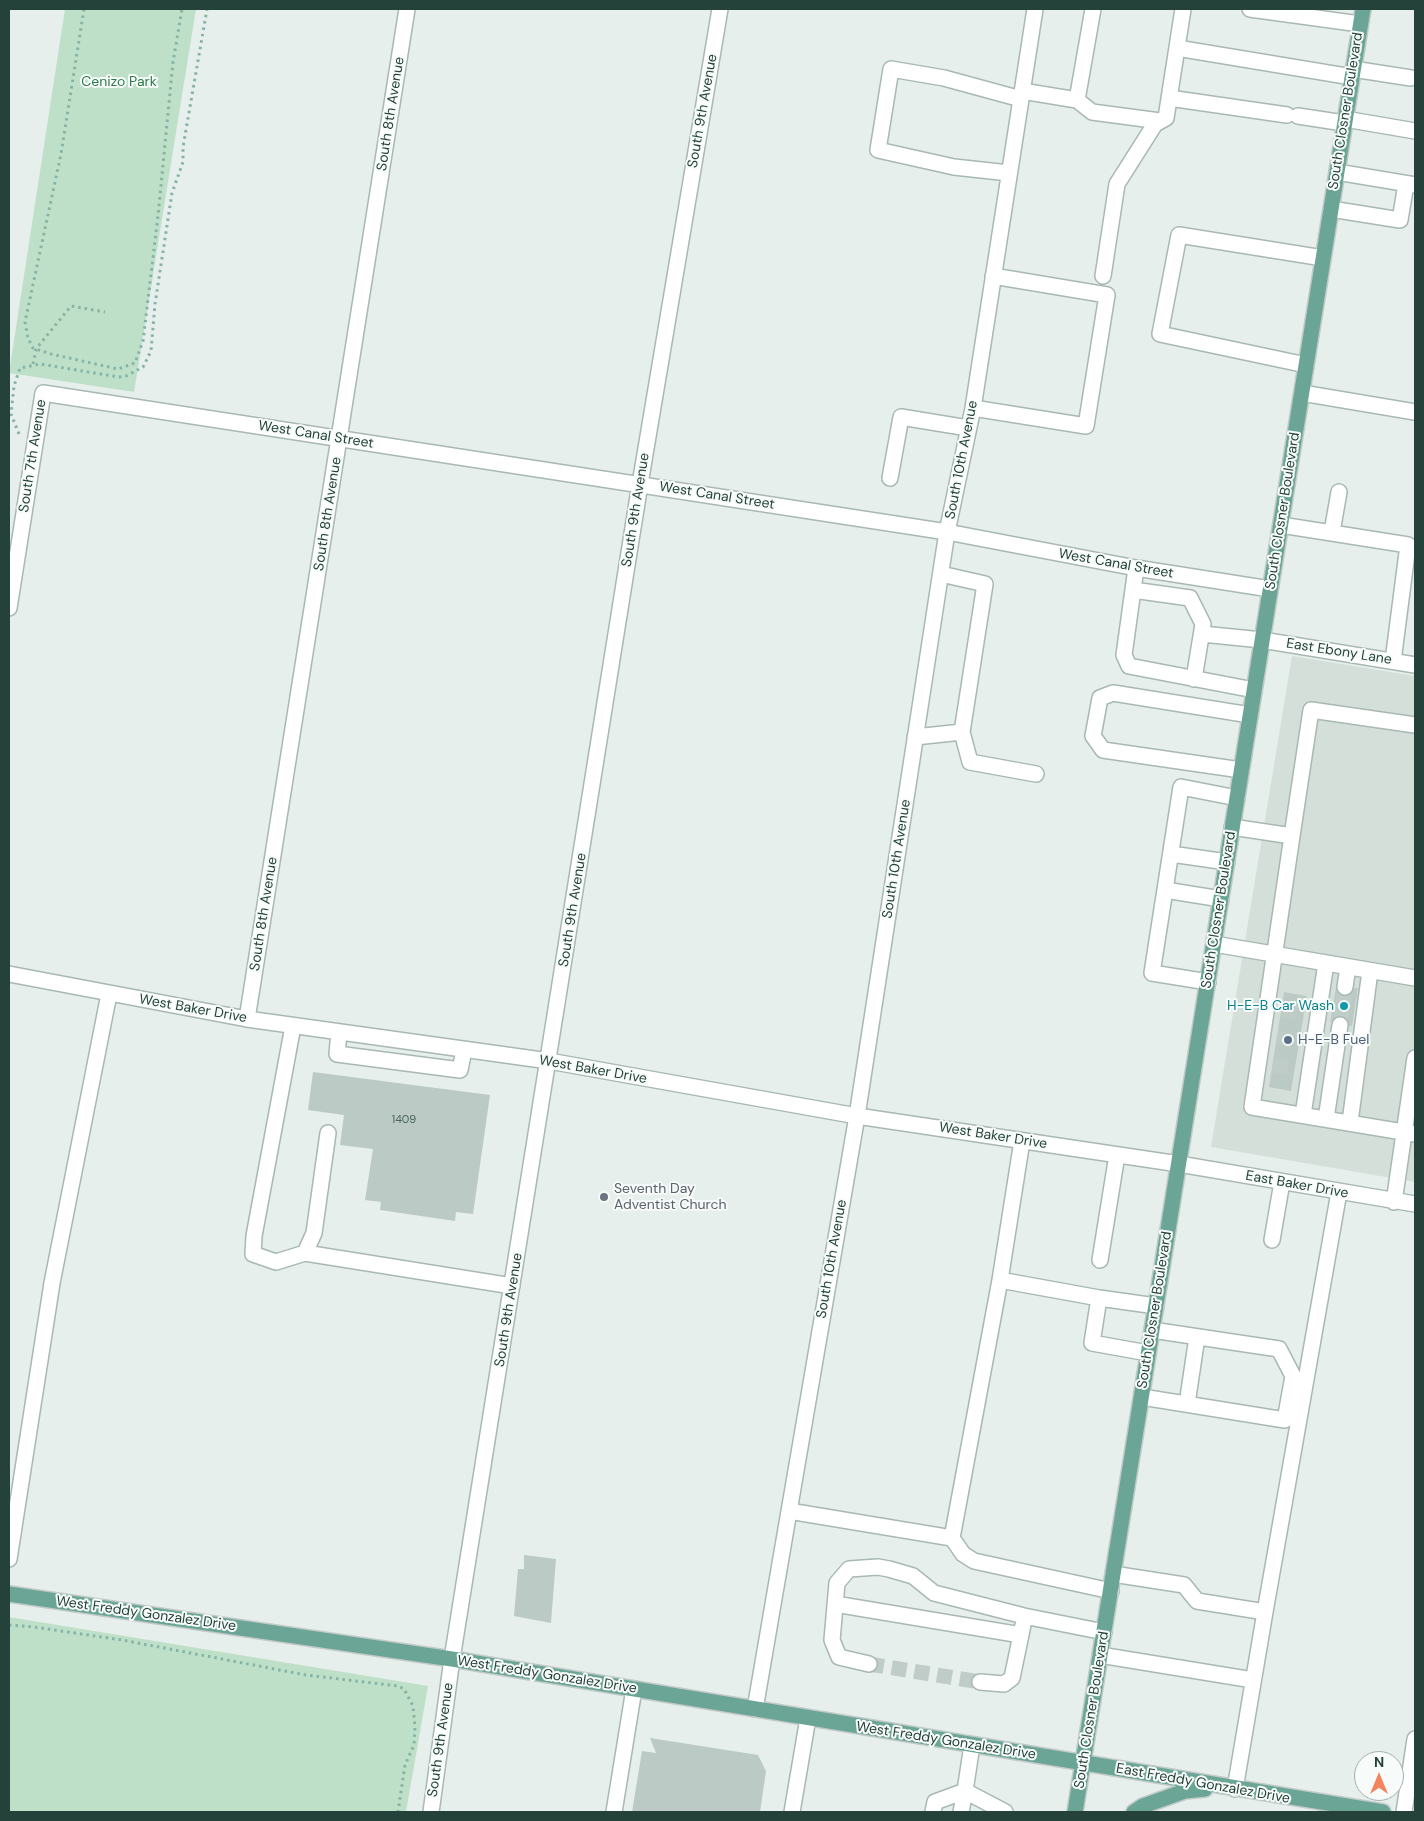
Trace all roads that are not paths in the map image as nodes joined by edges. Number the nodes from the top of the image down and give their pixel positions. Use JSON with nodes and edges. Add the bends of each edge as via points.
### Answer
{"nodes":[{"id":1,"x":407,"y":9,"type":"edge"},
{"id":2,"x":720,"y":9,"type":"edge"},
{"id":3,"x":1035,"y":9,"type":"edge"},
{"id":4,"x":1093,"y":9,"type":"edge"},
{"id":5,"x":1183,"y":9,"type":"edge"},
{"id":6,"x":1250,"y":9,"type":"edge"},
{"id":7,"x":1363,"y":9,"type":"edge"},
{"id":8,"x":1283,"y":11,"type":"edge"},
{"id":9,"x":1360,"y":24,"type":"junction"},
{"id":10,"x":1177,"y":48,"type":"junction"},
{"id":11,"x":1352,"y":73,"type":"junction"},
{"id":12,"x":1411,"y":78,"type":"dead end"},
{"id":13,"x":1022,"y":95,"type":"junction"},
{"id":14,"x":1169,"y":98,"type":"junction"},
{"id":15,"x":1077,"y":100,"type":"junction"},
{"id":16,"x":1160,"y":121,"type":"junction"},
{"id":17,"x":1345,"y":121,"type":"junction"},
{"id":18,"x":1415,"y":131,"type":"edge"},
{"id":19,"x":1337,"y":172,"type":"junction"},
{"id":20,"x":1009,"y":173,"type":"junction"},
{"id":21,"x":1411,"y":184,"type":"edge"},
{"id":22,"x":1331,"y":209,"type":"junction"},
{"id":23,"x":1323,"y":258,"type":"junction"},
{"id":24,"x":993,"y":276,"type":"junction"},
{"id":25,"x":1103,"y":276,"type":"dead end"},
{"id":26,"x":1306,"y":365,"type":"junction"},
{"id":27,"x":43,"y":393,"type":"joint"},
{"id":28,"x":1302,"y":393,"type":"junction"},
{"id":29,"x":973,"y":408,"type":"junction"},
{"id":30,"x":1415,"y":412,"type":"edge"},
{"id":31,"x":968,"y":428,"type":"junction"},
{"id":32,"x":340,"y":439,"type":"junction"},
{"id":33,"x":890,"y":478,"type":"dead end"},
{"id":34,"x":640,"y":484,"type":"junction"},
{"id":35,"x":1339,"y":492,"type":"dead end"},
{"id":36,"x":1280,"y":524,"type":"junction"},
{"id":37,"x":947,"y":532,"type":"junction"},
{"id":38,"x":1332,"y":532,"type":"junction"},
{"id":39,"x":1136,"y":568,"type":"junction"},
{"id":40,"x":941,"y":574,"type":"junction"},
{"id":41,"x":1193,"y":577,"type":"junction"},
{"id":42,"x":1270,"y":589,"type":"junction"},
{"id":43,"x":1133,"y":590,"type":"junction"},
{"id":44,"x":1190,"y":598,"type":"junction"},
{"id":45,"x":9,"y":608,"type":"edge"},
{"id":46,"x":1202,"y":634,"type":"junction"},
{"id":47,"x":1262,"y":640,"type":"junction"},
{"id":48,"x":1393,"y":661,"type":"junction"},
{"id":49,"x":1415,"y":664,"type":"edge"},
{"id":50,"x":1194,"y":679,"type":"junction"},
{"id":51,"x":1254,"y":690,"type":"junction"},
{"id":52,"x":1250,"y":715,"type":"junction"},
{"id":53,"x":1415,"y":725,"type":"edge"},
{"id":54,"x":962,"y":732,"type":"junction"},
{"id":55,"x":915,"y":737,"type":"junction"},
{"id":56,"x":1241,"y":770,"type":"junction"},
{"id":57,"x":1036,"y":774,"type":"dead end"},
{"id":58,"x":1237,"y":798,"type":"junction"},
{"id":59,"x":1232,"y":827,"type":"junction"},
{"id":60,"x":1292,"y":836,"type":"junction"},
{"id":61,"x":1171,"y":854,"type":"junction"},
{"id":62,"x":1227,"y":862,"type":"junction"},
{"id":63,"x":1165,"y":890,"type":"junction"},
{"id":64,"x":1221,"y":899,"type":"junction"},
{"id":65,"x":1214,"y":944,"type":"junction"},
{"id":66,"x":1276,"y":954,"type":"junction"},
{"id":67,"x":1326,"y":963,"type":"junction"},
{"id":68,"x":1348,"y":967,"type":"junction"},
{"id":69,"x":1370,"y":971,"type":"junction"},
{"id":70,"x":9,"y":974,"type":"edge"},
{"id":71,"x":1415,"y":978,"type":"edge"},
{"id":72,"x":1208,"y":982,"type":"junction"},
{"id":73,"x":1346,"y":987,"type":"tunnel mouth"},
{"id":74,"x":109,"y":994,"type":"junction"},
{"id":75,"x":247,"y":1019,"type":"junction"},
{"id":76,"x":1340,"y":1025,"type":"tunnel mouth"},
{"id":77,"x":293,"y":1026,"type":"junction"},
{"id":78,"x":339,"y":1032,"type":"junction"},
{"id":79,"x":464,"y":1050,"type":"junction"},
{"id":80,"x":1415,"y":1058,"type":"edge"},
{"id":81,"x":549,"y":1061,"type":"junction"},
{"id":82,"x":1303,"y":1115,"type":"junction"},
{"id":83,"x":857,"y":1116,"type":"junction"},
{"id":84,"x":1326,"y":1119,"type":"junction"},
{"id":85,"x":1350,"y":1122,"type":"junction"},
{"id":86,"x":328,"y":1132,"type":"dead end"},
{"id":87,"x":1410,"y":1133,"type":"edge"},
{"id":88,"x":1022,"y":1140,"type":"junction"},
{"id":89,"x":1118,"y":1155,"type":"junction"},
{"id":90,"x":1178,"y":1164,"type":"junction"},
{"id":91,"x":1282,"y":1182,"type":"junction"},
{"id":92,"x":1339,"y":1192,"type":"junction"},
{"id":93,"x":1394,"y":1202,"type":"junction"},
{"id":94,"x":1415,"y":1204,"type":"edge"},
{"id":95,"x":1272,"y":1240,"type":"dead end"},
{"id":96,"x":305,"y":1253,"type":"junction"},
{"id":97,"x":1100,"y":1260,"type":"dead end"},
{"id":98,"x":1000,"y":1280,"type":"junction"},
{"id":99,"x":512,"y":1286,"type":"junction"},
{"id":100,"x":1099,"y":1298,"type":"junction"},
{"id":101,"x":1156,"y":1306,"type":"junction"},
{"id":102,"x":1152,"y":1330,"type":"junction"},
{"id":103,"x":1197,"y":1337,"type":"junction"},
{"id":104,"x":1148,"y":1353,"type":"junction"},
{"id":105,"x":1142,"y":1397,"type":"junction"},
{"id":106,"x":1187,"y":1404,"type":"junction"},
{"id":107,"x":789,"y":1511,"type":"junction"},
{"id":108,"x":952,"y":1538,"type":"junction"},
{"id":109,"x":9,"y":1559,"type":"edge"},
{"id":110,"x":1113,"y":1574,"type":"junction"},
{"id":111,"x":1111,"y":1591,"type":"junction"},
{"id":112,"x":9,"y":1594,"type":"edge"},
{"id":113,"x":835,"y":1604,"type":"junction"},
{"id":114,"x":1265,"y":1612,"type":"junction"},
{"id":115,"x":1024,"y":1616,"type":"junction"},
{"id":116,"x":1104,"y":1632,"type":"junction"},
{"id":117,"x":1021,"y":1635,"type":"junction"},
{"id":118,"x":1100,"y":1655,"type":"junction"},
{"id":119,"x":452,"y":1659,"type":"junction"},
{"id":120,"x":869,"y":1664,"type":"tunnel mouth"},
{"id":121,"x":1253,"y":1680,"type":"junction"},
{"id":122,"x":980,"y":1682,"type":"tunnel mouth"},
{"id":123,"x":634,"y":1689,"type":"junction"},
{"id":124,"x":755,"y":1709,"type":"junction"},
{"id":125,"x":808,"y":1718,"type":"junction"},
{"id":126,"x":1415,"y":1739,"type":"edge"},
{"id":127,"x":972,"y":1745,"type":"junction"},
{"id":128,"x":1083,"y":1764,"type":"junction"},
{"id":129,"x":1229,"y":1788,"type":"junction"},
{"id":130,"x":965,"y":1791,"type":"junction"},
{"id":131,"x":1324,"y":1808,"type":"edge"},
{"id":132,"x":431,"y":1812,"type":"edge"},
{"id":133,"x":614,"y":1812,"type":"edge"},
{"id":134,"x":792,"y":1812,"type":"edge"},
{"id":135,"x":933,"y":1812,"type":"edge"},
{"id":136,"x":961,"y":1812,"type":"edge"},
{"id":137,"x":982,"y":1812,"type":"edge"},
{"id":138,"x":1005,"y":1812,"type":"edge"},
{"id":139,"x":1075,"y":1812,"type":"edge"},
{"id":140,"x":1134,"y":1812,"type":"edge"},
{"id":141,"x":1382,"y":1812,"type":"edge"},
{"id":142,"x":1404,"y":1812,"type":"edge"}],
"edges":[{"from":1,"to":32,"type":"street","name":"South 8th Avenue"},
{"from":2,"to":34,"type":"street","name":"South 9th Avenue"},
{"from":3,"to":13,"type":"street","name":"South 10th Avenue"},
{"from":4,"to":15,"type":"street"},
{"from":5,"to":10,"type":"street"},
{"from":6,"to":8,"type":"street"},
{"from":7,"to":9,"type":"main road","name":"South Closner Boulevard"},
{"from":8,"to":9,"type":"street"},
{"from":9,"to":11,"type":"main road","name":"South Closner Boulevard"},
{"from":10,"to":11,"type":"street"},
{"from":10,"to":14,"type":"street"},
{"from":11,"to":12,"type":"street"},
{"from":11,"to":17,"type":"main road","name":"South Closner Boulevard"},
{"from":13,"to":15,"type":"street"},
{"from":13,"to":20,"type":"street","name":"South 10th Avenue"},
{"from":13,"to":20,"type":"street","via":[[890,69],[878,150],[954,167]]},
{"from":14,"to":16,"type":"street","via":[[1166,118]]},
{"from":14,"to":17,"type":"street"},
{"from":15,"to":16,"type":"street","via":[[1092,112]]},
{"from":16,"to":25,"type":"street","via":[[1118,184]]},
{"from":17,"to":18,"type":"street"},
{"from":17,"to":19,"type":"main road","name":"South Closner Boulevard"},
{"from":19,"to":21,"type":"street"},
{"from":19,"to":22,"type":"main road","name":"South Closner Boulevard"},
{"from":20,"to":24,"type":"street","name":"South 10th Avenue"},
{"from":21,"to":22,"type":"street","via":[[1400,220]]},
{"from":22,"to":23,"type":"main road","name":"South Closner Boulevard"},
{"from":23,"to":26,"type":"main road","name":"South Closner Boulevard"},
{"from":23,"to":26,"type":"street","via":[[1178,235],[1160,334]]},
{"from":24,"to":29,"type":"street","name":"South 10th Avenue"},
{"from":24,"to":29,"type":"street","via":[[1107,295],[1086,426]]},
{"from":26,"to":28,"type":"main road","name":"South Closner Boulevard"},
{"from":27,"to":32,"type":"street","name":"West Canal Street"},
{"from":27,"to":45,"type":"street","name":"South 7th Avenue"},
{"from":28,"to":30,"type":"street"},
{"from":28,"to":36,"type":"main road","name":"South Closner Boulevard"},
{"from":29,"to":31,"type":"street","name":"South 10th Avenue"},
{"from":31,"to":33,"type":"street","via":[[901,417]]},
{"from":31,"to":37,"type":"street","name":"South 10th Avenue"},
{"from":32,"to":34,"type":"street","name":"West Canal Street"},
{"from":32,"to":75,"type":"street","name":"South 8th Avenue"},
{"from":34,"to":37,"type":"street","name":"West Canal Street"},
{"from":34,"to":81,"type":"street","name":"South 9th Avenue"},
{"from":35,"to":38,"type":"street"},
{"from":36,"to":38,"type":"street"},
{"from":36,"to":42,"type":"main road","name":"South Closner Boulevard"},
{"from":37,"to":39,"type":"street","name":"West Canal Street"},
{"from":37,"to":40,"type":"street","name":"South 10th Avenue"},
{"from":38,"to":48,"type":"street","via":[[1408,545]]},
{"from":39,"to":41,"type":"street","name":"West Canal Street"},
{"from":39,"to":43,"type":"street"},
{"from":40,"to":54,"type":"street","via":[[985,584]]},
{"from":40,"to":55,"type":"street","name":"South 10th Avenue"},
{"from":41,"to":42,"type":"street","name":"West Canal Street"},
{"from":41,"to":44,"type":"street"},
{"from":42,"to":47,"type":"main road","name":"South Closner Boulevard"},
{"from":43,"to":44,"type":"street"},
{"from":43,"to":50,"type":"street","via":[[1125,661],[1129,666]]},
{"from":44,"to":46,"type":"street","via":[[1203,624]]},
{"from":46,"to":47,"type":"street","name":"East Ebony Lane"},
{"from":46,"to":50,"type":"street"},
{"from":47,"to":48,"type":"street","name":"East Ebony Lane"},
{"from":47,"to":51,"type":"main road","name":"South Closner Boulevard"},
{"from":48,"to":49,"type":"street","name":"East Ebony Lane"},
{"from":50,"to":51,"type":"street"},
{"from":51,"to":52,"type":"main road","name":"South Closner Boulevard"},
{"from":52,"to":56,"type":"main road","name":"South Closner Boulevard"},
{"from":52,"to":56,"type":"street","via":[[1113,693],[1100,698],[1093,736],[1102,750]]},
{"from":53,"to":60,"type":"street","via":[[1312,710]]},
{"from":54,"to":55,"type":"street"},
{"from":54,"to":57,"type":"street","via":[[970,762]]},
{"from":55,"to":83,"type":"street","name":"South 10th Avenue"},
{"from":56,"to":58,"type":"main road","name":"South Closner Boulevard"},
{"from":58,"to":59,"type":"main road","name":"South Closner Boulevard"},
{"from":58,"to":61,"type":"street","via":[[1181,787]]},
{"from":59,"to":60,"type":"street"},
{"from":59,"to":62,"type":"main road","name":"South Closner Boulevard"},
{"from":60,"to":66,"type":"street"},
{"from":61,"to":62,"type":"street"},
{"from":61,"to":63,"type":"street"},
{"from":62,"to":64,"type":"main road","name":"South Closner Boulevard"},
{"from":63,"to":64,"type":"street"},
{"from":63,"to":72,"type":"street","via":[[1152,973]]},
{"from":64,"to":65,"type":"main road","name":"South Closner Boulevard"},
{"from":65,"to":66,"type":"street"},
{"from":65,"to":72,"type":"main road","name":"South Closner Boulevard"},
{"from":66,"to":67,"type":"street"},
{"from":66,"to":82,"type":"street","via":[[1275,1009],[1266,1064],[1252,1107]]},
{"from":67,"to":68,"type":"street"},
{"from":67,"to":82,"type":"street","via":[[1311,1016],[1302,1070]]},
{"from":68,"to":69,"type":"street"},
{"from":68,"to":73,"type":"street"},
{"from":69,"to":71,"type":"street"},
{"from":69,"to":85,"type":"street"},
{"from":70,"to":74,"type":"street","name":"West Baker Drive"},
{"from":72,"to":90,"type":"main road","name":"South Closner Boulevard"},
{"from":74,"to":75,"type":"street","name":"West Baker Drive"},
{"from":74,"to":109,"type":"street","via":[[52,1283]]},
{"from":75,"to":77,"type":"street","name":"West Baker Drive"},
{"from":76,"to":84,"type":"street"},
{"from":77,"to":78,"type":"street","name":"West Baker Drive"},
{"from":77,"to":96,"type":"street","via":[[253,1254],[276,1262]]},
{"from":78,"to":79,"type":"street","name":"West Baker Drive"},
{"from":78,"to":79,"type":"street","via":[[338,1054],[460,1070]]},
{"from":79,"to":81,"type":"street","name":"West Baker Drive"},
{"from":80,"to":87,"type":"street"},
{"from":81,"to":83,"type":"street","name":"West Baker Drive"},
{"from":81,"to":99,"type":"street","name":"South 9th Avenue"},
{"from":82,"to":84,"type":"street"},
{"from":83,"to":88,"type":"street","name":"West Baker Drive"},
{"from":83,"to":107,"type":"street","name":"South 10th Avenue"},
{"from":84,"to":85,"type":"street"},
{"from":85,"to":87,"type":"street"},
{"from":86,"to":96,"type":"street","via":[[314,1233]]},
{"from":87,"to":93,"type":"street"},
{"from":88,"to":89,"type":"street","name":"West Baker Drive"},
{"from":88,"to":98,"type":"street"},
{"from":89,"to":90,"type":"street","name":"West Baker Drive"},
{"from":89,"to":97,"type":"street"},
{"from":90,"to":91,"type":"street","name":"East Baker Drive"},
{"from":90,"to":101,"type":"main road","name":"South Closner Boulevard"},
{"from":91,"to":92,"type":"street","name":"East Baker Drive"},
{"from":91,"to":95,"type":"street"},
{"from":92,"to":93,"type":"street","name":"East Baker Drive"},
{"from":92,"to":114,"type":"street"},
{"from":93,"to":94,"type":"street","name":"East Baker Drive"},
{"from":96,"to":99,"type":"street"},
{"from":98,"to":100,"type":"street"},
{"from":98,"to":108,"type":"street"},
{"from":99,"to":119,"type":"street","name":"South 9th Avenue"},
{"from":100,"to":101,"type":"street"},
{"from":100,"to":104,"type":"street","via":[[1092,1343]]},
{"from":101,"to":102,"type":"main road","name":"South Closner Boulevard"},
{"from":102,"to":103,"type":"street"},
{"from":102,"to":104,"type":"main road","name":"South Closner Boulevard"},
{"from":103,"to":106,"type":"street"},
{"from":103,"to":106,"type":"street","via":[[1279,1349],[1293,1376],[1285,1420]]},
{"from":104,"to":105,"type":"main road","name":"South Closner Boulevard"},
{"from":105,"to":106,"type":"street"},
{"from":105,"to":110,"type":"main road","name":"South Closner Boulevard"},
{"from":107,"to":108,"type":"street"},
{"from":107,"to":124,"type":"street","name":"South 10th Avenue"},
{"from":108,"to":111,"type":"street","via":[[963,1554],[974,1561]]},
{"from":110,"to":111,"type":"main road","name":"South Closner Boulevard"},
{"from":110,"to":114,"type":"street","via":[[1184,1585],[1196,1601]]},
{"from":111,"to":116,"type":"main road","name":"South Closner Boulevard"},
{"from":112,"to":119,"type":"main road","name":"West Freddy Gonzalez Drive"},
{"from":113,"to":115,"type":"street","via":[[837,1583],[849,1570],[878,1567],[913,1576],[934,1593]]},
{"from":113,"to":117,"type":"street"},
{"from":113,"to":120,"type":"street","via":[[832,1640],[839,1657]]},
{"from":114,"to":121,"type":"street"},
{"from":115,"to":116,"type":"street"},
{"from":115,"to":117,"type":"street"},
{"from":116,"to":118,"type":"main road","name":"South Closner Boulevard"},
{"from":117,"to":122,"type":"street","via":[[1012,1678],[1004,1684]]},
{"from":118,"to":121,"type":"street"},
{"from":118,"to":128,"type":"main road","name":"South Closner Boulevard"},
{"from":119,"to":123,"type":"main road","name":"West Freddy Gonzalez Drive"},
{"from":119,"to":132,"type":"street","name":"South 9th Avenue"},
{"from":121,"to":129,"type":"street"},
{"from":123,"to":124,"type":"main road","name":"West Freddy Gonzalez Drive"},
{"from":123,"to":133,"type":"street"},
{"from":124,"to":125,"type":"main road","name":"West Freddy Gonzalez Drive"},
{"from":125,"to":127,"type":"main road","name":"West Freddy Gonzalez Drive"},
{"from":125,"to":134,"type":"street"},
{"from":126,"to":142,"type":"street"},
{"from":127,"to":128,"type":"main road","name":"West Freddy Gonzalez Drive"},
{"from":127,"to":130,"type":"street"},
{"from":128,"to":129,"type":"main road","name":"East Freddy Gonzalez Drive"},
{"from":128,"to":139,"type":"main road","name":"South Closner Boulevard"},
{"from":129,"to":131,"type":"main road","name":"East Freddy Gonzalez Drive"},
{"from":129,"to":140,"type":"main road","via":[[1185,1792]]},
{"from":130,"to":135,"type":"street","via":[[935,1802]]},
{"from":130,"to":136,"type":"street"},
{"from":130,"to":137,"type":"street"},
{"from":130,"to":138,"type":"street"},
{"from":131,"to":141,"type":"main road","name":"East Freddy Gonzalez Drive"}]}
